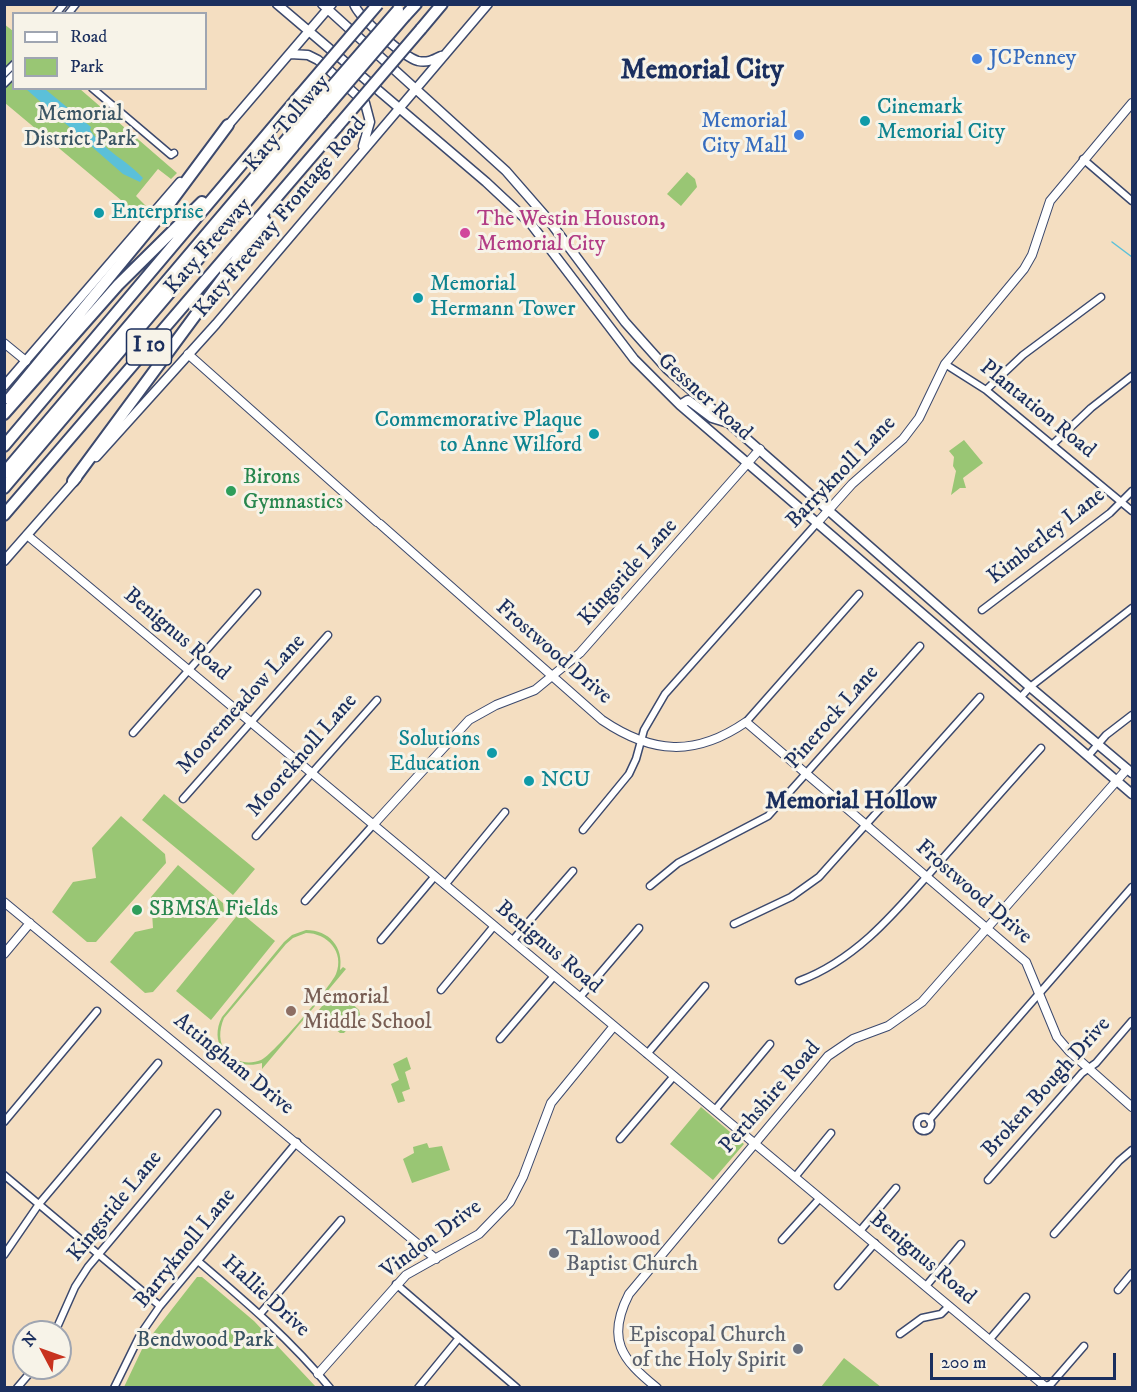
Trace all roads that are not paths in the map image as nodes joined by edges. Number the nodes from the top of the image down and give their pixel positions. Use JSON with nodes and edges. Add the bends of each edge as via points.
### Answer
{"nodes":[{"id":1,"x":277,"y":4,"type":"edge"},
{"id":2,"x":354,"y":4,"type":"edge"},
{"id":3,"x":378,"y":4,"type":"edge"},
{"id":4,"x":416,"y":4,"type":"edge"},
{"id":5,"x":442,"y":4,"type":"edge"},
{"id":6,"x":488,"y":4,"type":"edge"},
{"id":7,"x":328,"y":6,"type":"edge"},
{"id":8,"x":402,"y":10,"type":"edge"},
{"id":9,"x":309,"y":32,"type":"junction"},
{"id":10,"x":290,"y":54,"type":"junction"},
{"id":11,"x":445,"y":54,"type":"junction"},
{"id":12,"x":94,"y":90,"type":"edge"},
{"id":13,"x":414,"y":90,"type":"junction"},
{"id":14,"x":1132,"y":103,"type":"edge"},
{"id":15,"x":318,"y":110,"type":"junction"},
{"id":16,"x":398,"y":110,"type":"junction"},
{"id":17,"x":228,"y":125,"type":"junction"},
{"id":18,"x":253,"y":151,"type":"junction"},
{"id":19,"x":174,"y":153,"type":"dead end"},
{"id":20,"x":359,"y":155,"type":"junction"},
{"id":21,"x":1083,"y":159,"type":"junction"},
{"id":22,"x":293,"y":179,"type":"junction"},
{"id":23,"x":1132,"y":201,"type":"edge"},
{"id":24,"x":1101,"y":297,"type":"dead end"},
{"id":25,"x":4,"y":343,"type":"edge"},
{"id":26,"x":188,"y":354,"type":"junction"},
{"id":27,"x":26,"y":361,"type":"junction"},
{"id":28,"x":945,"y":364,"type":"junction"},
{"id":29,"x":1132,"y":376,"type":"edge"},
{"id":30,"x":4,"y":386,"type":"edge"},
{"id":31,"x":986,"y":390,"type":"junction"},
{"id":32,"x":4,"y":404,"type":"edge"},
{"id":33,"x":680,"y":405,"type":"junction"},
{"id":34,"x":4,"y":414,"type":"edge"},
{"id":35,"x":731,"y":424,"type":"junction"},
{"id":36,"x":1052,"y":445,"type":"junction"},
{"id":37,"x":4,"y":446,"type":"edge"},
{"id":38,"x":760,"y":449,"type":"junction"},
{"id":39,"x":749,"y":464,"type":"junction"},
{"id":40,"x":4,"y":473,"type":"edge"},
{"id":41,"x":74,"y":482,"type":"junction"},
{"id":42,"x":4,"y":488,"type":"edge"},
{"id":43,"x":1132,"y":490,"type":"edge"},
{"id":44,"x":1122,"y":502,"type":"junction"},
{"id":45,"x":828,"y":510,"type":"junction"},
{"id":46,"x":1132,"y":511,"type":"edge"},
{"id":47,"x":4,"y":515,"type":"edge"},
{"id":48,"x":817,"y":522,"type":"junction"},
{"id":49,"x":27,"y":535,"type":"junction"},
{"id":50,"x":4,"y":561,"type":"edge"},
{"id":51,"x":919,"y":590,"type":"junction"},
{"id":52,"x":257,"y":593,"type":"dead end"},
{"id":53,"x":859,"y":594,"type":"dead end"},
{"id":54,"x":908,"y":602,"type":"junction"},
{"id":55,"x":1132,"y":608,"type":"edge"},
{"id":56,"x":982,"y":610,"type":"dead end"},
{"id":57,"x":328,"y":635,"type":"dead end"},
{"id":58,"x":920,"y":646,"type":"dead end"},
{"id":59,"x":190,"y":670,"type":"junction"},
{"id":60,"x":552,"y":676,"type":"junction"},
{"id":61,"x":1030,"y":687,"type":"junction"},
{"id":62,"x":980,"y":696,"type":"dead end"},
{"id":63,"x":1020,"y":698,"type":"junction"},
{"id":64,"x":377,"y":700,"type":"dead end"},
{"id":65,"x":1132,"y":715,"type":"edge"},
{"id":66,"x":251,"y":721,"type":"junction"},
{"id":67,"x":746,"y":722,"type":"junction"},
{"id":68,"x":133,"y":733,"type":"dead end"},
{"id":69,"x":640,"y":743,"type":"junction"},
{"id":70,"x":1097,"y":744,"type":"junction"},
{"id":71,"x":1041,"y":748,"type":"dead end"},
{"id":72,"x":1088,"y":756,"type":"junction"},
{"id":73,"x":1130,"y":771,"type":"edge"},
{"id":74,"x":312,"y":773,"type":"junction"},
{"id":75,"x":807,"y":775,"type":"junction"},
{"id":76,"x":1117,"y":780,"type":"junction"},
{"id":77,"x":1132,"y":794,"type":"edge"},
{"id":78,"x":183,"y":799,"type":"dead end"},
{"id":79,"x":505,"y":813,"type":"dead end"},
{"id":80,"x":374,"y":825,"type":"junction"},
{"id":81,"x":867,"y":826,"type":"junction"},
{"id":82,"x":583,"y":830,"type":"dead end"},
{"id":83,"x":256,"y":836,"type":"dead end"},
{"id":84,"x":573,"y":871,"type":"dead end"},
{"id":85,"x":435,"y":876,"type":"junction"},
{"id":86,"x":926,"y":877,"type":"junction"},
{"id":87,"x":445,"y":885,"type":"junction"},
{"id":88,"x":650,"y":886,"type":"dead end"},
{"id":89,"x":1132,"y":887,"type":"edge"},
{"id":90,"x":4,"y":902,"type":"edge"},
{"id":91,"x":305,"y":902,"type":"dead end"},
{"id":92,"x":30,"y":923,"type":"junction"},
{"id":93,"x":734,"y":924,"type":"dead end"},
{"id":94,"x":494,"y":926,"type":"junction"},
{"id":95,"x":639,"y":928,"type":"dead end"},
{"id":96,"x":987,"y":929,"type":"junction"},
{"id":97,"x":381,"y":940,"type":"dead end"},
{"id":98,"x":512,"y":941,"type":"junction"},
{"id":99,"x":4,"y":954,"type":"edge"},
{"id":100,"x":554,"y":976,"type":"junction"},
{"id":101,"x":799,"y":981,"type":"dead end"},
{"id":102,"x":705,"y":986,"type":"dead end"},
{"id":103,"x":441,"y":990,"type":"dead end"},
{"id":104,"x":1041,"y":992,"type":"junction"},
{"id":105,"x":580,"y":997,"type":"junction"},
{"id":106,"x":97,"y":1011,"type":"dead end"},
{"id":107,"x":1132,"y":1021,"type":"edge"},
{"id":108,"x":614,"y":1026,"type":"junction"},
{"id":109,"x":500,"y":1039,"type":"dead end"},
{"id":110,"x":770,"y":1044,"type":"dead end"},
{"id":111,"x":647,"y":1054,"type":"junction"},
{"id":112,"x":158,"y":1063,"type":"dead end"},
{"id":113,"x":1089,"y":1069,"type":"junction"},
{"id":114,"x":674,"y":1076,"type":"junction"},
{"id":115,"x":1132,"y":1107,"type":"edge"},
{"id":116,"x":715,"y":1110,"type":"junction"},
{"id":117,"x":217,"y":1113,"type":"dead end"},
{"id":118,"x":929,"y":1120,"type":"dead end"},
{"id":119,"x":4,"y":1122,"type":"edge"},
{"id":120,"x":831,"y":1132,"type":"dead end"},
{"id":121,"x":620,"y":1139,"type":"dead end"},
{"id":122,"x":298,"y":1142,"type":"junction"},
{"id":123,"x":755,"y":1143,"type":"junction"},
{"id":124,"x":1132,"y":1150,"type":"edge"},
{"id":125,"x":4,"y":1175,"type":"edge"},
{"id":126,"x":795,"y":1177,"type":"junction"},
{"id":127,"x":988,"y":1180,"type":"dead end"},
{"id":128,"x":896,"y":1188,"type":"dead end"},
{"id":129,"x":820,"y":1198,"type":"junction"},
{"id":130,"x":39,"y":1204,"type":"junction"},
{"id":131,"x":341,"y":1220,"type":"dead end"},
{"id":132,"x":860,"y":1231,"type":"junction"},
{"id":133,"x":1054,"y":1234,"type":"dead end"},
{"id":134,"x":782,"y":1240,"type":"dead end"},
{"id":135,"x":874,"y":1243,"type":"junction"},
{"id":136,"x":961,"y":1244,"type":"dead end"},
{"id":137,"x":100,"y":1253,"type":"junction"},
{"id":138,"x":4,"y":1255,"type":"edge"},
{"id":139,"x":436,"y":1259,"type":"junction"},
{"id":140,"x":198,"y":1261,"type":"junction"},
{"id":141,"x":1132,"y":1273,"type":"edge"},
{"id":142,"x":396,"y":1284,"type":"junction"},
{"id":143,"x":838,"y":1286,"type":"dead end"},
{"id":144,"x":926,"y":1286,"type":"junction"},
{"id":145,"x":1118,"y":1290,"type":"dead end"},
{"id":146,"x":1026,"y":1297,"type":"dead end"},
{"id":147,"x":160,"y":1306,"type":"junction"},
{"id":148,"x":949,"y":1306,"type":"junction"},
{"id":149,"x":260,"y":1314,"type":"junction"},
{"id":150,"x":60,"y":1320,"type":"edge"},
{"id":151,"x":900,"y":1334,"type":"dead end"},
{"id":152,"x":459,"y":1338,"type":"junction"},
{"id":153,"x":990,"y":1340,"type":"junction"},
{"id":154,"x":1084,"y":1346,"type":"dead end"},
{"id":155,"x":318,"y":1374,"type":"junction"},
{"id":156,"x":1044,"y":1387,"type":"edge"},
{"id":157,"x":114,"y":1388,"type":"edge"},
{"id":158,"x":330,"y":1388,"type":"edge"},
{"id":159,"x":418,"y":1388,"type":"edge"},
{"id":160,"x":517,"y":1388,"type":"edge"},
{"id":161,"x":657,"y":1388,"type":"edge"}],
"edges":[{"from":1,"to":9,"type":"main road","name":"Gessner Road"},
{"from":2,"to":11,"type":"main road","via":[[408,57],[429,62]]},
{"from":3,"to":18,"type":"highway","name":"Katy Freeway","number":"I 10","bridge":true},
{"from":4,"to":8,"type":"highway","name":"Katy Tollway"},
{"from":5,"to":22,"type":"highway","name":"Katy Freeway","number":"I 10","bridge":true},
{"from":6,"to":11,"type":"main road","name":"Katy Freeway Frontage Road"},
{"from":7,"to":9,"type":"main road"},
{"from":7,"to":13,"type":"main road","name":"Gessner Road"},
{"from":8,"to":15,"type":"highway","name":"Katy Tollway","bridge":true},
{"from":9,"to":10,"type":"main road"},
{"from":9,"to":16,"type":"main road","name":"Gessner Road"},
{"from":10,"to":17,"type":"main road"},
{"from":10,"to":20,"type":"main road","via":[[318,60],[365,103],[370,122]]},
{"from":11,"to":13,"type":"main road","name":"Katy Freeway Frontage Road"},
{"from":12,"to":19,"type":"street","via":[[171,155]]},
{"from":13,"to":16,"type":"main road","name":"Katy Freeway Frontage Road"},
{"from":13,"to":35,"type":"main road","name":"Gessner Road","via":[[506,171],[645,346]]},
{"from":14,"to":21,"type":"street","name":"Barryknoll Lane"},
{"from":15,"to":40,"type":"highway","name":"Katy Tollway"},
{"from":15,"to":42,"type":"highway","name":"Katy Tollway"},
{"from":16,"to":20,"type":"main road","name":"Katy Freeway Frontage Road"},
{"from":16,"to":33,"type":"main road","name":"Gessner Road","via":[[531,224],[634,359]]},
{"from":17,"to":27,"type":"main road"},
{"from":17,"to":32,"type":"highway","via":[[164,211]]},
{"from":18,"to":34,"type":"highway","via":[[118,285]]},
{"from":18,"to":37,"type":"highway","name":"Katy Freeway","number":"I 10"},
{"from":20,"to":26,"type":"main road","name":"Katy Freeway Frontage Road"},
{"from":21,"to":23,"type":"street"},
{"from":21,"to":28,"type":"street","name":"Barryknoll Lane","via":[[1050,201],[1024,269]]},
{"from":22,"to":41,"type":"highway","via":[[247,248]]},
{"from":22,"to":47,"type":"highway","name":"Katy Freeway","number":"I 10"},
{"from":24,"to":31,"type":"street","via":[[1023,354]]},
{"from":25,"to":27,"type":"street"},
{"from":26,"to":41,"type":"main road","name":"Katy Freeway Frontage Road"},
{"from":26,"to":60,"type":"street","name":"Frostwood Drive"},
{"from":27,"to":30,"type":"main road"},
{"from":28,"to":31,"type":"street","name":"Plantation Road"},
{"from":28,"to":45,"type":"street","name":"Barryknoll Lane","via":[[919,418],[903,439]]},
{"from":29,"to":36,"type":"street"},
{"from":31,"to":36,"type":"street","name":"Plantation Road"},
{"from":33,"to":35,"type":"main road","via":[[688,400],[711,418]]},
{"from":33,"to":39,"type":"main road","name":"Gessner Road"},
{"from":35,"to":38,"type":"main road","name":"Gessner Road"},
{"from":36,"to":44,"type":"street","name":"Plantation Road"},
{"from":38,"to":39,"type":"street","name":"Kingsride Lane"},
{"from":38,"to":45,"type":"main road","name":"Gessner Road"},
{"from":39,"to":48,"type":"main road","name":"Gessner Road"},
{"from":39,"to":60,"type":"street","name":"Kingsride Lane","via":[[591,641]]},
{"from":41,"to":49,"type":"main road","name":"Katy Freeway Frontage Road"},
{"from":43,"to":44,"type":"street","name":"Kimberley Lane"},
{"from":44,"to":46,"type":"street","name":"Plantation Road"},
{"from":44,"to":56,"type":"street","name":"Kimberley Lane"},
{"from":45,"to":48,"type":"street","name":"Barryknoll Lane"},
{"from":45,"to":51,"type":"main road","name":"Gessner Road"},
{"from":48,"to":54,"type":"main road","name":"Gessner Road"},
{"from":48,"to":69,"type":"street","name":"Barryknoll Lane","via":[[664,694]]},
{"from":49,"to":50,"type":"main road","name":"Katy Freeway Frontage Road"},
{"from":49,"to":59,"type":"street","name":"Benignus Road"},
{"from":51,"to":54,"type":"main road"},
{"from":51,"to":61,"type":"main road","name":"Gessner Road"},
{"from":52,"to":59,"type":"street"},
{"from":53,"to":67,"type":"street"},
{"from":54,"to":63,"type":"main road","name":"Gessner Road"},
{"from":55,"to":61,"type":"street"},
{"from":57,"to":66,"type":"street","name":"Mooremeadow Lane"},
{"from":58,"to":75,"type":"street","name":"Pinerock Lane"},
{"from":59,"to":66,"type":"street","name":"Benignus Road"},
{"from":59,"to":68,"type":"street"},
{"from":60,"to":69,"type":"street","name":"Frostwood Drive","via":[[602,720]]},
{"from":60,"to":80,"type":"street","name":"Kingsride Lane","via":[[535,690],[469,720]]},
{"from":61,"to":63,"type":"street"},
{"from":61,"to":70,"type":"main road","name":"Gessner Road"},
{"from":62,"to":81,"type":"street"},
{"from":63,"to":72,"type":"main road","name":"Gessner Road"},
{"from":64,"to":74,"type":"street","name":"Mooreknoll Lane"},
{"from":65,"to":70,"type":"street"},
{"from":66,"to":74,"type":"street","name":"Benignus Road"},
{"from":66,"to":78,"type":"street","name":"Mooremeadow Lane"},
{"from":67,"to":69,"type":"street","name":"Frostwood Drive","via":[[702,745],[670,748]]},
{"from":67,"to":75,"type":"street","name":"Frostwood Drive"},
{"from":69,"to":82,"type":"street","name":"Barryknoll Lane","via":[[629,774]]},
{"from":70,"to":72,"type":"street"},
{"from":70,"to":73,"type":"main road","name":"Gessner Road"},
{"from":71,"to":86,"type":"street"},
{"from":72,"to":76,"type":"main road","name":"Gessner Road"},
{"from":73,"to":76,"type":"street","name":"Perthshire Road"},
{"from":74,"to":80,"type":"street","name":"Benignus Road"},
{"from":74,"to":83,"type":"street","name":"Mooreknoll Lane"},
{"from":75,"to":81,"type":"street","name":"Frostwood Drive"},
{"from":75,"to":88,"type":"street","name":"Pinerock Lane","via":[[768,816],[678,863]]},
{"from":76,"to":77,"type":"main road","name":"Gessner Road"},
{"from":76,"to":96,"type":"street","name":"Perthshire Road"},
{"from":79,"to":87,"type":"street"},
{"from":80,"to":85,"type":"street","name":"Benignus Road"},
{"from":80,"to":91,"type":"street","name":"Kingsride Lane"},
{"from":81,"to":86,"type":"street","name":"Frostwood Drive"},
{"from":81,"to":93,"type":"street","via":[[806,888]]},
{"from":84,"to":98,"type":"street"},
{"from":85,"to":87,"type":"street","name":"Benignus Road"},
{"from":85,"to":97,"type":"street"},
{"from":86,"to":96,"type":"street","name":"Frostwood Drive"},
{"from":86,"to":101,"type":"street","via":[[861,946]]},
{"from":87,"to":94,"type":"street","name":"Benignus Road"},
{"from":89,"to":104,"type":"street"},
{"from":90,"to":92,"type":"street","name":"Attingham Drive"},
{"from":92,"to":99,"type":"street"},
{"from":92,"to":122,"type":"street","name":"Attingham Drive"},
{"from":94,"to":98,"type":"street","name":"Benignus Road"},
{"from":94,"to":103,"type":"street"},
{"from":95,"to":105,"type":"street"},
{"from":96,"to":104,"type":"street","name":"Frostwood Drive","via":[[1026,962]]},
{"from":96,"to":123,"type":"street","name":"Perthshire Road","via":[[906,1015],[853,1039],[828,1056]]},
{"from":98,"to":100,"type":"street","name":"Benignus Road"},
{"from":100,"to":105,"type":"street","name":"Benignus Road"},
{"from":100,"to":109,"type":"street"},
{"from":102,"to":111,"type":"street"},
{"from":104,"to":113,"type":"street","name":"Frostwood Drive","via":[[1057,1037]]},
{"from":104,"to":118,"type":"street"},
{"from":105,"to":108,"type":"street","name":"Benignus Road"},
{"from":106,"to":119,"type":"street"},
{"from":107,"to":113,"type":"street","name":"Broken Bough Drive"},
{"from":108,"to":111,"type":"street","name":"Benignus Road"},
{"from":108,"to":139,"type":"street","name":"Vindon Drive","via":[[562,1089],[543,1121],[510,1202],[479,1234]]},
{"from":110,"to":116,"type":"street"},
{"from":111,"to":114,"type":"street","name":"Benignus Road"},
{"from":112,"to":130,"type":"street"},
{"from":113,"to":115,"type":"street","name":"Frostwood Drive"},
{"from":113,"to":127,"type":"street","name":"Broken Bough Drive"},
{"from":114,"to":116,"type":"street","name":"Benignus Road"},
{"from":114,"to":121,"type":"street"},
{"from":116,"to":123,"type":"street","name":"Benignus Road"},
{"from":117,"to":137,"type":"street","name":"Kingsride Lane"},
{"from":120,"to":126,"type":"street"},
{"from":122,"to":139,"type":"street","name":"Attingham Drive"},
{"from":122,"to":140,"type":"street","name":"Barryknoll Lane"},
{"from":123,"to":126,"type":"street","name":"Benignus Road"},
{"from":123,"to":161,"type":"street","name":"Perthshire Road","via":[[629,1294],[619,1314],[621,1350],[627,1362]]},
{"from":124,"to":133,"type":"street"},
{"from":125,"to":130,"type":"street"},
{"from":126,"to":129,"type":"street","name":"Benignus Road"},
{"from":128,"to":132,"type":"street"},
{"from":129,"to":132,"type":"street","name":"Benignus Road"},
{"from":129,"to":134,"type":"street"},
{"from":130,"to":137,"type":"street"},
{"from":130,"to":138,"type":"street"},
{"from":131,"to":149,"type":"street"},
{"from":132,"to":135,"type":"street","name":"Benignus Road"},
{"from":135,"to":143,"type":"street"},
{"from":135,"to":144,"type":"street","name":"Benignus Road"},
{"from":136,"to":144,"type":"street"},
{"from":137,"to":147,"type":"street"},
{"from":137,"to":150,"type":"street","name":"Kingsride Lane","via":[[75,1287]]},
{"from":139,"to":142,"type":"street","name":"Vindon Drive"},
{"from":140,"to":147,"type":"street","name":"Barryknoll Lane"},
{"from":140,"to":149,"type":"street","name":"Hallie Drive"},
{"from":141,"to":145,"type":"street"},
{"from":142,"to":152,"type":"street"},
{"from":142,"to":155,"type":"street","name":"Vindon Drive"},
{"from":144,"to":148,"type":"street","name":"Benignus Road"},
{"from":146,"to":153,"type":"street"},
{"from":147,"to":157,"type":"street","name":"Barryknoll Lane","via":[[140,1335]]},
{"from":148,"to":151,"type":"street"},
{"from":148,"to":153,"type":"street","name":"Benignus Road"},
{"from":149,"to":155,"type":"street","name":"Hallie Drive"},
{"from":152,"to":159,"type":"street"},
{"from":152,"to":160,"type":"street"},
{"from":153,"to":156,"type":"street","name":"Benignus Road"},
{"from":154,"to":156,"type":"street"},
{"from":155,"to":158,"type":"street","name":"Hallie Drive"}]}
